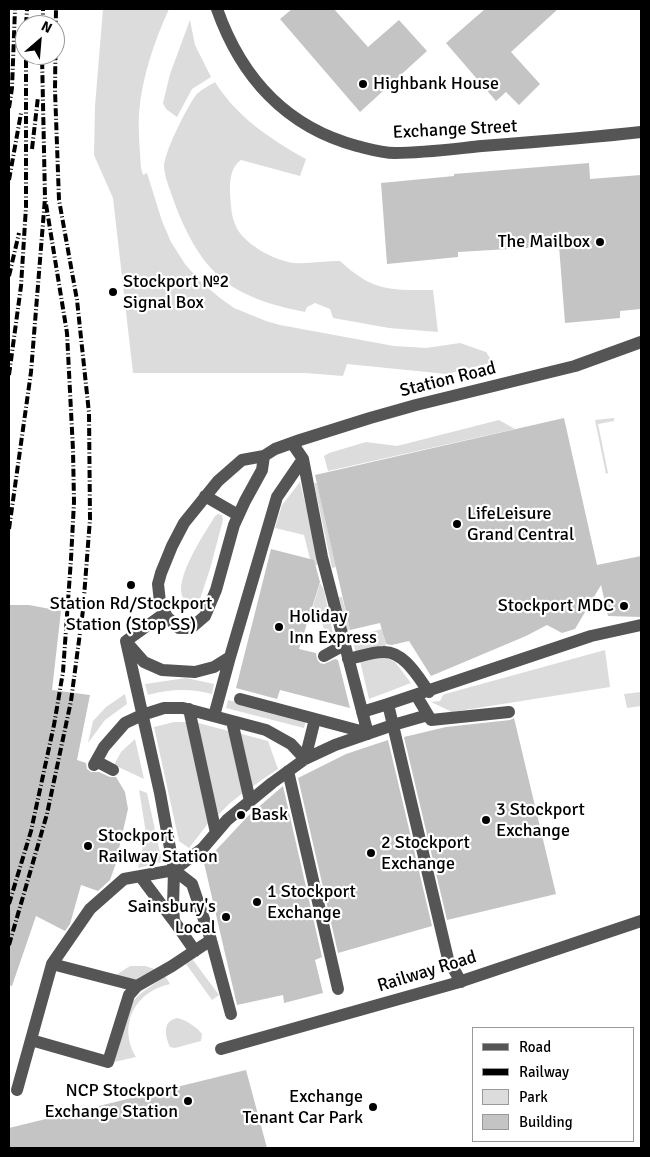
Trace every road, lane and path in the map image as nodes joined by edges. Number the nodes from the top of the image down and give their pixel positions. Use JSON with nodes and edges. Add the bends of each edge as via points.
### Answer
{"nodes":[{"id":1,"x":217,"y":9,"type":"edge"},
{"id":2,"x":641,"y":132,"type":"edge"},
{"id":3,"x":641,"y":342,"type":"edge"},
{"id":4,"x":292,"y":443,"type":"junction"},
{"id":5,"x":264,"y":456,"type":"junction"},
{"id":6,"x":303,"y":459,"type":"junction"},
{"id":7,"x":205,"y":496,"type":"junction"},
{"id":8,"x":238,"y":515,"type":"junction"},
{"id":9,"x":165,"y":613,"type":"junction"},
{"id":10,"x":641,"y":625,"type":"edge"},
{"id":11,"x":126,"y":641,"type":"junction"},
{"id":12,"x":344,"y":644,"type":"junction"},
{"id":13,"x":324,"y":656,"type":"dead end"},
{"id":14,"x":230,"y":658,"type":"junction"},
{"id":15,"x":348,"y":658,"type":"junction"},
{"id":16,"x":422,"y":694,"type":"junction"},
{"id":17,"x":229,"y":696,"type":"junction"},
{"id":18,"x":388,"y":704,"type":"junction"},
{"id":19,"x":188,"y":709,"type":"junction"},
{"id":20,"x":362,"y":712,"type":"junction"},
{"id":21,"x":509,"y":712,"type":"dead end"},
{"id":22,"x":142,"y":715,"type":"junction"},
{"id":23,"x":428,"y":715,"type":"junction"},
{"id":24,"x":214,"y":716,"type":"junction"},
{"id":25,"x":315,"y":719,"type":"junction"},
{"id":26,"x":232,"y":721,"type":"junction"},
{"id":27,"x":393,"y":725,"type":"junction"},
{"id":28,"x":368,"y":734,"type":"junction"},
{"id":29,"x":305,"y":759,"type":"junction"},
{"id":30,"x":113,"y":770,"type":"dead end"},
{"id":31,"x":288,"y":771,"type":"junction"},
{"id":32,"x":250,"y":801,"type":"junction"},
{"id":33,"x":216,"y":832,"type":"junction"},
{"id":34,"x":174,"y":870,"type":"junction"},
{"id":35,"x":140,"y":876,"type":"junction"},
{"id":36,"x":174,"y":921,"type":"junction"},
{"id":37,"x":641,"y":921,"type":"edge"},
{"id":38,"x":211,"y":940,"type":"junction"},
{"id":39,"x":195,"y":951,"type":"junction"},
{"id":40,"x":52,"y":964,"type":"junction"},
{"id":41,"x":461,"y":982,"type":"junction"},
{"id":42,"x":137,"y":986,"type":"junction"},
{"id":43,"x":338,"y":988,"type":"dead end"},
{"id":44,"x":231,"y":1014,"type":"dead end"},
{"id":45,"x":31,"y":1040,"type":"junction"},
{"id":46,"x":221,"y":1049,"type":"dead end"},
{"id":47,"x":17,"y":1090,"type":"dead end"}],
"edges":[{"from":1,"to":2,"type":"street","name":"Exchange Street","via":[[237,54],[270,97],[299,121],[346,143],[393,153]]},
{"from":3,"to":4,"type":"street","name":"Station Road","via":[[575,366],[416,405]]},
{"from":4,"to":5,"type":"street","name":"Station Road"},
{"from":4,"to":6,"type":"street"},
{"from":5,"to":7,"type":"street","name":"Station Road","via":[[242,460]]},
{"from":5,"to":8,"type":"street","via":[[262,470]]},
{"from":6,"to":12,"type":"street","via":[[322,557]]},
{"from":6,"to":14,"type":"street","via":[[277,497]]},
{"from":7,"to":8,"type":"street"},
{"from":7,"to":9,"type":"street","name":"Station Road","via":[[177,535],[160,573],[158,594]]},
{"from":8,"to":9,"type":"street","via":[[205,616],[186,629],[173,624]]},
{"from":9,"to":11,"type":"street"},
{"from":10,"to":16,"type":"street","via":[[591,636]]},
{"from":11,"to":14,"type":"street","via":[[144,662],[162,670],[195,672]]},
{"from":11,"to":22,"type":"street"},
{"from":12,"to":13,"type":"street"},
{"from":12,"to":15,"type":"street"},
{"from":14,"to":17,"type":"street"},
{"from":15,"to":16,"type":"street","via":[[394,653],[402,658]]},
{"from":15,"to":20,"type":"street"},
{"from":16,"to":18,"type":"street"},
{"from":16,"to":23,"type":"street"},
{"from":17,"to":24,"type":"street"},
{"from":17,"to":25,"type":"street"},
{"from":18,"to":20,"type":"street"},
{"from":18,"to":27,"type":"street"},
{"from":19,"to":22,"type":"street","via":[[164,708]]},
{"from":19,"to":24,"type":"street"},
{"from":19,"to":33,"type":"street"},
{"from":20,"to":28,"type":"street"},
{"from":21,"to":23,"type":"street","via":[[431,720]]},
{"from":22,"to":30,"type":"street","via":[[125,723],[95,763]]},
{"from":22,"to":34,"type":"street"},
{"from":23,"to":27,"type":"street"},
{"from":24,"to":26,"type":"street"},
{"from":25,"to":28,"type":"street"},
{"from":25,"to":29,"type":"street"},
{"from":26,"to":29,"type":"street","via":[[266,730],[291,744]]},
{"from":26,"to":32,"type":"street"},
{"from":27,"to":28,"type":"street"},
{"from":27,"to":41,"type":"street","via":[[448,959]]},
{"from":28,"to":29,"type":"street"},
{"from":29,"to":31,"type":"street"},
{"from":31,"to":32,"type":"street"},
{"from":31,"to":43,"type":"street"},
{"from":32,"to":33,"type":"street"},
{"from":33,"to":34,"type":"street","via":[[203,848]]},
{"from":34,"to":35,"type":"street"},
{"from":34,"to":36,"type":"street"},
{"from":34,"to":38,"type":"street","via":[[192,884]]},
{"from":35,"to":36,"type":"street"},
{"from":35,"to":40,"type":"street","via":[[124,880],[90,910]]},
{"from":36,"to":39,"type":"street"},
{"from":37,"to":41,"type":"street","name":"Railway Road"},
{"from":38,"to":39,"type":"street"},
{"from":38,"to":44,"type":"street"},
{"from":39,"to":42,"type":"street"},
{"from":40,"to":42,"type":"street"},
{"from":40,"to":45,"type":"street"},
{"from":41,"to":46,"type":"street","name":"Railway Road"},
{"from":42,"to":45,"type":"street","via":[[129,996],[108,1062]]},
{"from":45,"to":47,"type":"street"}]}
